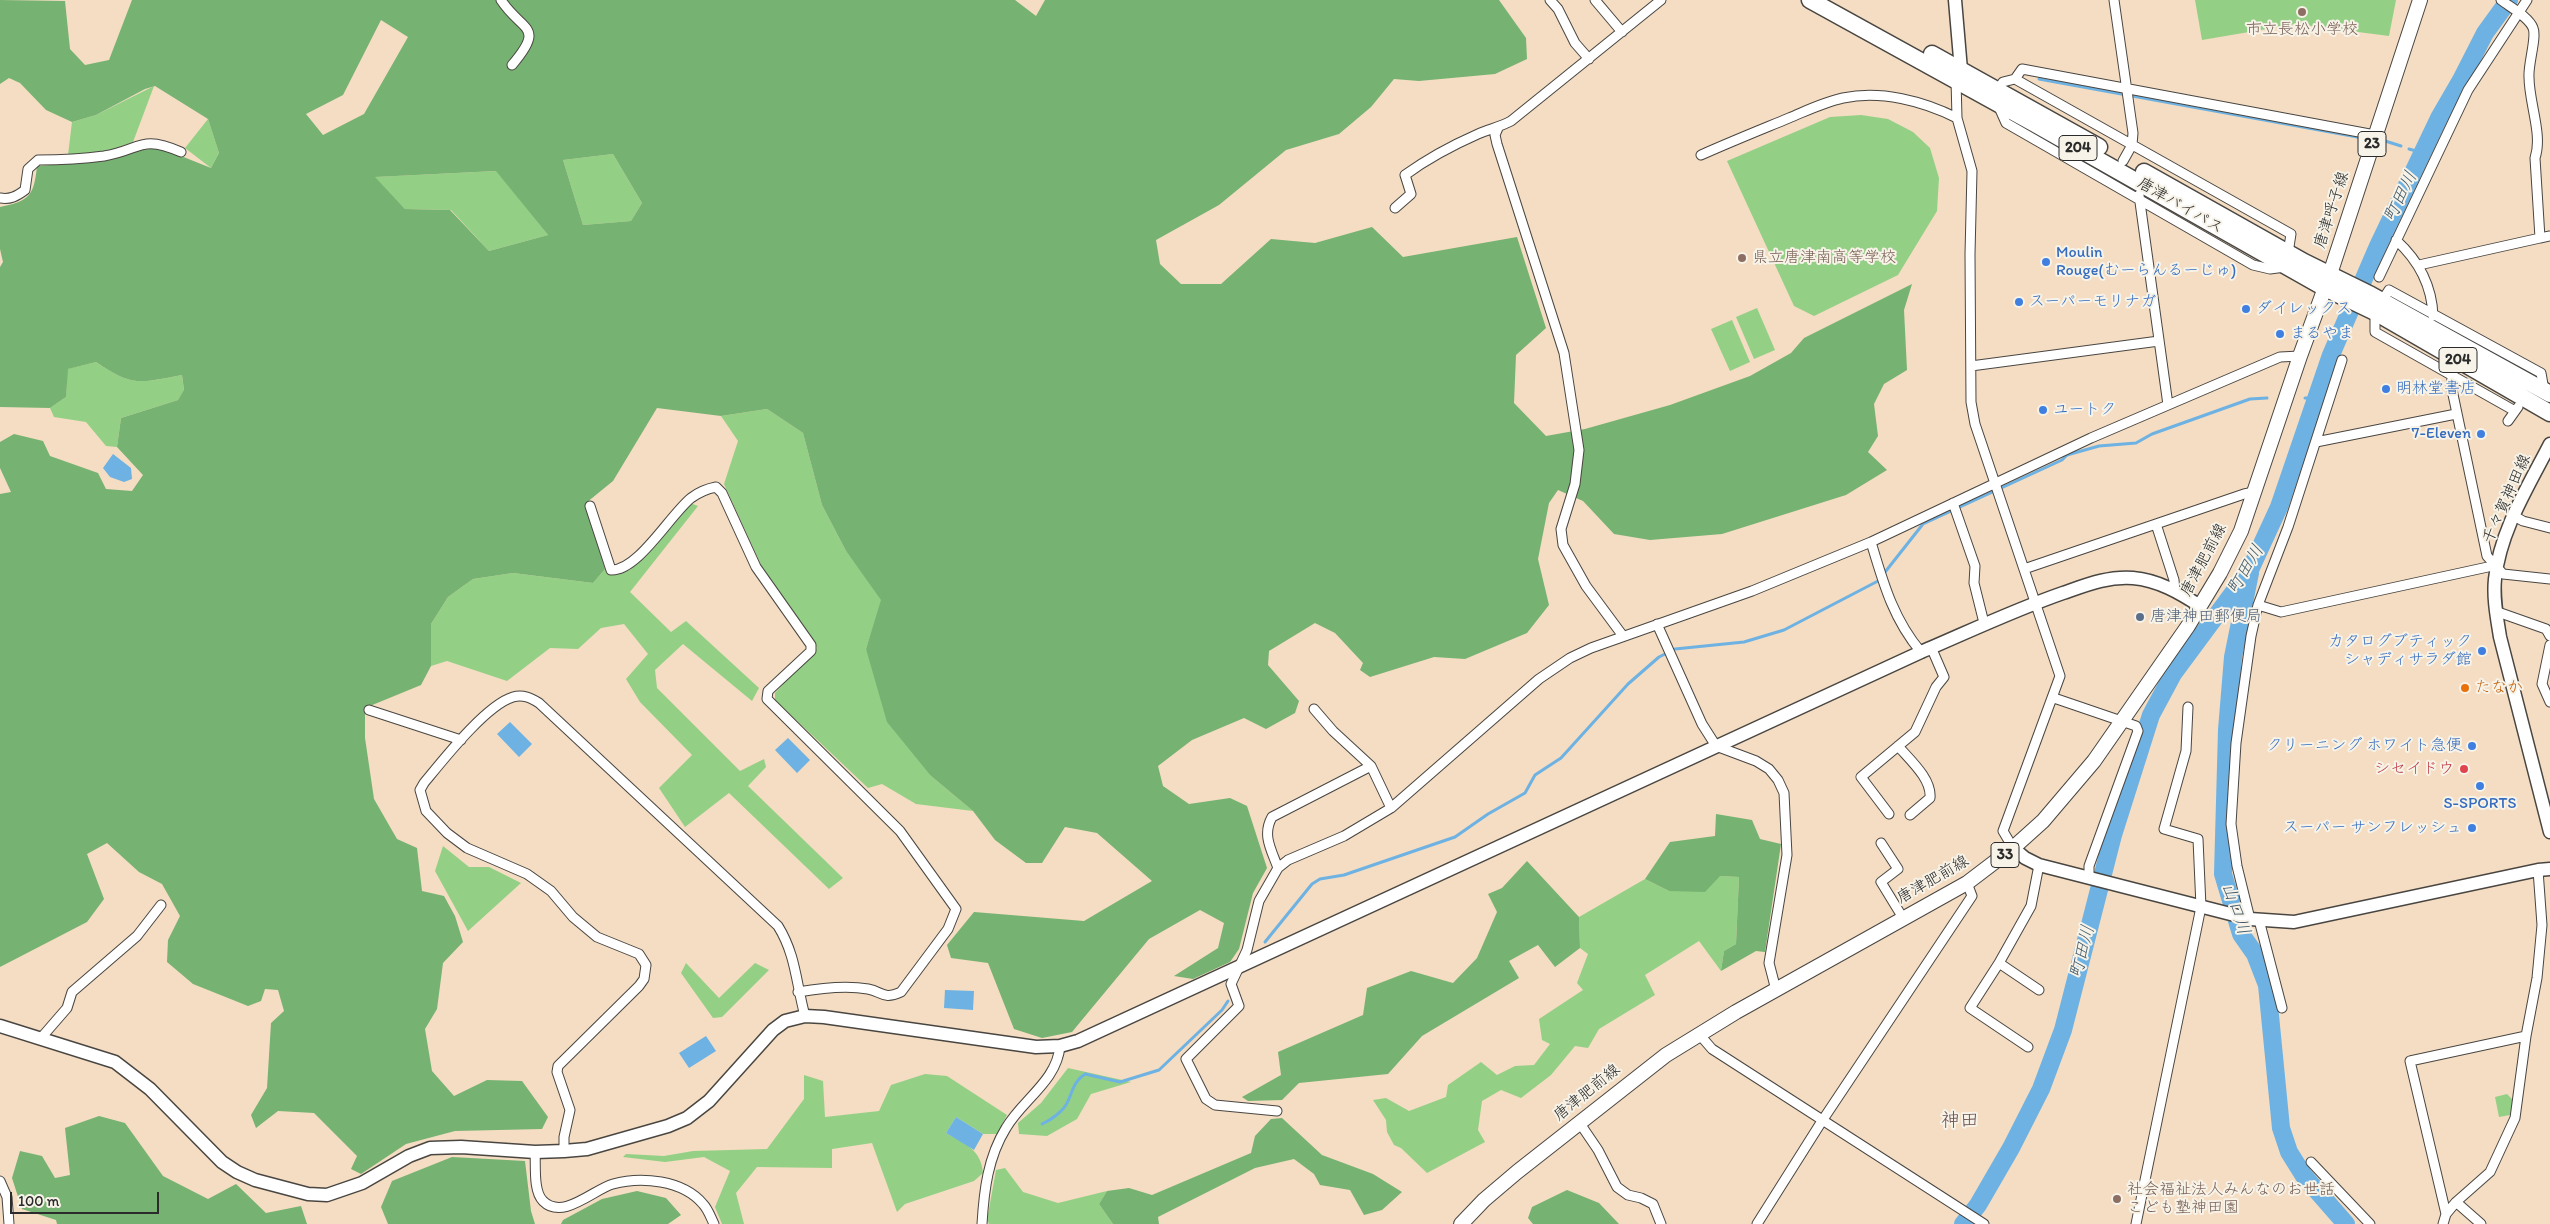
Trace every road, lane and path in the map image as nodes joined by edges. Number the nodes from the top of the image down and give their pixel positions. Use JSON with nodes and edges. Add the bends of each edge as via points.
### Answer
{"nodes":[{"id":1,"x":502,"y":0,"type":"edge"},
{"id":2,"x":1550,"y":0,"type":"edge"},
{"id":3,"x":1595,"y":0,"type":"edge"},
{"id":4,"x":1661,"y":0,"type":"edge"},
{"id":5,"x":1810,"y":0,"type":"edge"},
{"id":6,"x":1833,"y":0,"type":"edge"},
{"id":7,"x":1955,"y":0,"type":"edge"},
{"id":8,"x":2114,"y":0,"type":"edge"},
{"id":9,"x":2420,"y":0,"type":"edge"},
{"id":10,"x":2501,"y":0,"type":"edge"},
{"id":11,"x":2527,"y":0,"type":"edge"},
{"id":12,"x":2518,"y":13,"type":"junction"},
{"id":13,"x":1622,"y":32,"type":"junction"},
{"id":14,"x":1589,"y":59,"type":"junction"},
{"id":15,"x":512,"y":65,"type":"dead end"},
{"id":16,"x":1959,"y":75,"type":"junction"},
{"id":17,"x":2014,"y":79,"type":"junction"},
{"id":18,"x":2128,"y":93,"type":"junction"},
{"id":19,"x":1998,"y":96,"type":"junction"},
{"id":20,"x":1957,"y":118,"type":"junction"},
{"id":21,"x":1498,"y":128,"type":"junction"},
{"id":22,"x":2375,"y":135,"type":"junction"},
{"id":23,"x":2132,"y":145,"type":"junction"},
{"id":24,"x":181,"y":152,"type":"dead end"},
{"id":25,"x":1701,"y":155,"type":"dead end"},
{"id":26,"x":2123,"y":161,"type":"junction"},
{"id":27,"x":2138,"y":181,"type":"junction"},
{"id":28,"x":0,"y":198,"type":"edge"},
{"id":29,"x":2140,"y":198,"type":"junction"},
{"id":30,"x":2227,"y":198,"type":"junction"},
{"id":31,"x":1395,"y":208,"type":"dead end"},
{"id":32,"x":2219,"y":214,"type":"junction"},
{"id":33,"x":2550,"y":236,"type":"edge"},
{"id":34,"x":2540,"y":238,"type":"junction"},
{"id":35,"x":2396,"y":240,"type":"junction"},
{"id":36,"x":2287,"y":260,"type":"junction"},
{"id":37,"x":2419,"y":265,"type":"junction"},
{"id":38,"x":2379,"y":277,"type":"dead end"},
{"id":39,"x":2327,"y":281,"type":"junction"},
{"id":40,"x":2373,"y":304,"type":"junction"},
{"id":41,"x":2433,"y":312,"type":"junction"},
{"id":42,"x":2434,"y":331,"type":"junction"},
{"id":43,"x":2159,"y":341,"type":"junction"},
{"id":44,"x":2300,"y":356,"type":"junction"},
{"id":45,"x":2342,"y":360,"type":"dead end"},
{"id":46,"x":1971,"y":366,"type":"junction"},
{"id":47,"x":2453,"y":367,"type":"junction"},
{"id":48,"x":2547,"y":392,"type":"edge"},
{"id":49,"x":2168,"y":405,"type":"junction"},
{"id":50,"x":2520,"y":405,"type":"junction"},
{"id":51,"x":2550,"y":413,"type":"edge"},
{"id":52,"x":2456,"y":414,"type":"junction"},
{"id":53,"x":2508,"y":422,"type":"dead end"},
{"id":54,"x":2316,"y":442,"type":"junction"},
{"id":55,"x":2550,"y":444,"type":"edge"},
{"id":56,"x":1997,"y":488,"type":"junction"},
{"id":57,"x":2254,"y":492,"type":"junction"},
{"id":58,"x":1953,"y":503,"type":"junction"},
{"id":59,"x":590,"y":506,"type":"dead end"},
{"id":60,"x":2514,"y":516,"type":"junction"},
{"id":61,"x":2156,"y":524,"type":"junction"},
{"id":62,"x":2550,"y":528,"type":"edge"},
{"id":63,"x":1871,"y":542,"type":"junction"},
{"id":64,"x":2497,"y":565,"type":"junction"},
{"id":65,"x":2024,"y":569,"type":"junction"},
{"id":66,"x":2550,"y":579,"type":"edge"},
{"id":67,"x":2175,"y":591,"type":"junction"},
{"id":68,"x":2036,"y":603,"type":"junction"},
{"id":69,"x":2258,"y":605,"type":"junction"},
{"id":70,"x":2200,"y":606,"type":"junction"},
{"id":71,"x":2496,"y":611,"type":"junction"},
{"id":72,"x":1657,"y":624,"type":"junction"},
{"id":73,"x":1984,"y":624,"type":"junction"},
{"id":74,"x":1623,"y":636,"type":"junction"},
{"id":75,"x":2550,"y":636,"type":"edge"},
{"id":76,"x":2550,"y":644,"type":"edge"},
{"id":77,"x":1926,"y":650,"type":"junction"},
{"id":78,"x":2054,"y":698,"type":"junction"},
{"id":79,"x":2550,"y":702,"type":"edge"},
{"id":80,"x":2188,"y":707,"type":"dead end"},
{"id":81,"x":369,"y":710,"type":"dead end"},
{"id":82,"x":1314,"y":710,"type":"dead end"},
{"id":83,"x":2120,"y":722,"type":"junction"},
{"id":84,"x":461,"y":740,"type":"junction"},
{"id":85,"x":1716,"y":746,"type":"junction"},
{"id":86,"x":1898,"y":746,"type":"junction"},
{"id":87,"x":1371,"y":766,"type":"junction"},
{"id":88,"x":1391,"y":808,"type":"junction"},
{"id":89,"x":1888,"y":814,"type":"dead end"},
{"id":90,"x":1910,"y":814,"type":"dead end"},
{"id":91,"x":2550,"y":832,"type":"edge"},
{"id":92,"x":1881,"y":843,"type":"dead end"},
{"id":93,"x":2013,"y":848,"type":"junction"},
{"id":94,"x":2039,"y":865,"type":"junction"},
{"id":95,"x":1278,"y":868,"type":"junction"},
{"id":96,"x":2544,"y":869,"type":"edge"},
{"id":97,"x":2089,"y":877,"type":"junction"},
{"id":98,"x":1967,"y":883,"type":"junction"},
{"id":99,"x":161,"y":905,"type":"dead end"},
{"id":100,"x":2201,"y":907,"type":"junction"},
{"id":101,"x":1903,"y":918,"type":"junction"},
{"id":102,"x":2254,"y":919,"type":"junction"},
{"id":103,"x":1999,"y":964,"type":"junction"},
{"id":104,"x":1238,"y":968,"type":"junction"},
{"id":105,"x":1776,"y":990,"type":"junction"},
{"id":106,"x":2040,"y":990,"type":"dead end"},
{"id":107,"x":798,"y":992,"type":"junction"},
{"id":108,"x":2282,"y":1008,"type":"dead end"},
{"id":109,"x":805,"y":1016,"type":"junction"},
{"id":110,"x":0,"y":1026,"type":"edge"},
{"id":111,"x":1700,"y":1034,"type":"junction"},
{"id":112,"x":2526,"y":1036,"type":"junction"},
{"id":113,"x":41,"y":1038,"type":"junction"},
{"id":114,"x":1060,"y":1046,"type":"junction"},
{"id":115,"x":2028,"y":1047,"type":"dead end"},
{"id":116,"x":1277,"y":1111,"type":"dead end"},
{"id":117,"x":1822,"y":1121,"type":"junction"},
{"id":118,"x":1579,"y":1122,"type":"junction"},
{"id":119,"x":564,"y":1151,"type":"junction"},
{"id":120,"x":535,"y":1152,"type":"junction"},
{"id":121,"x":2311,"y":1162,"type":"dead end"},
{"id":122,"x":0,"y":1181,"type":"edge"},
{"id":123,"x":2456,"y":1202,"type":"junction"},
{"id":124,"x":2446,"y":1214,"type":"junction"},
{"id":125,"x":1980,"y":1222,"type":"edge"},
{"id":126,"x":9,"y":1224,"type":"edge"},
{"id":127,"x":714,"y":1224,"type":"edge"},
{"id":128,"x":982,"y":1224,"type":"edge"},
{"id":129,"x":1461,"y":1224,"type":"edge"},
{"id":130,"x":1661,"y":1224,"type":"edge"},
{"id":131,"x":1757,"y":1224,"type":"edge"},
{"id":132,"x":2136,"y":1224,"type":"edge"},
{"id":133,"x":2370,"y":1224,"type":"edge"},
{"id":134,"x":2443,"y":1224,"type":"edge"},
{"id":135,"x":2482,"y":1224,"type":"edge"}],
"edges":[{"from":1,"to":15,"type":"street","via":[[527,28],[529,38],[528,46]]},
{"from":2,"to":14,"type":"street"},
{"from":3,"to":13,"type":"street"},
{"from":4,"to":13,"type":"street"},
{"from":5,"to":16,"type":"highway","name":"唐津バイパス","number":"204"},
{"from":6,"to":16,"type":"highway","name":"唐津バイパス","number":"204"},
{"from":7,"to":16,"type":"street"},
{"from":8,"to":18,"type":"street"},
{"from":9,"to":22,"type":"main road","name":"唐津呼子線","number":"23"},
{"from":10,"to":12,"type":"street"},
{"from":11,"to":12,"type":"street"},
{"from":12,"to":34,"type":"street","via":[[2532,24],[2536,34],[2528,77],[2539,146],[2535,158]]},
{"from":12,"to":35,"type":"street","via":[[2468,90]]},
{"from":13,"to":14,"type":"street"},
{"from":14,"to":21,"type":"street"},
{"from":16,"to":19,"type":"highway","name":"唐津バイパス","number":"204"},
{"from":16,"to":20,"type":"street"},
{"from":17,"to":18,"type":"street","via":[[2022,69]]},
{"from":17,"to":19,"type":"street","via":[[2003,82]]},
{"from":17,"to":23,"type":"street"},
{"from":18,"to":22,"type":"street"},
{"from":18,"to":23,"type":"street"},
{"from":19,"to":26,"type":"highway","name":"唐津バイパス","number":"204"},
{"from":19,"to":27,"type":"highway","name":"唐津バイパス","number":"204"},
{"from":19,"to":29,"type":"street","via":[[2006,123]]},
{"from":20,"to":25,"type":"street","via":[[1909,100],[1876,95],[1843,98]]},
{"from":20,"to":46,"type":"street","via":[[1972,171]]},
{"from":21,"to":31,"type":"street","via":[[1476,135],[1405,175],[1411,194]]},
{"from":21,"to":74,"type":"street","via":[[1497,144],[1564,353],[1570,384],[1578,450],[1575,484],[1561,529],[1563,546],[1586,586]]},
{"from":22,"to":39,"type":"main road","name":"唐津呼子線","number":"23"},
{"from":23,"to":26,"type":"street"},
{"from":23,"to":30,"type":"street"},
{"from":24,"to":28,"type":"street","via":[[161,144],[139,144],[106,156],[38,160],[28,169],[25,190],[17,196]]},
{"from":26,"to":32,"type":"highway","name":"唐津バイパス","number":"204"},
{"from":27,"to":29,"type":"street"},
{"from":27,"to":36,"type":"highway","name":"唐津バイパス","number":"204"},
{"from":29,"to":36,"type":"street","via":[[2253,265],[2270,269]]},
{"from":29,"to":43,"type":"street"},
{"from":30,"to":32,"type":"street"},
{"from":30,"to":36,"type":"street","via":[[2291,234]]},
{"from":32,"to":36,"type":"highway","name":"唐津バイパス","number":"204"},
{"from":33,"to":34,"type":"street"},
{"from":34,"to":37,"type":"street"},
{"from":35,"to":37,"type":"street"},
{"from":35,"to":38,"type":"street"},
{"from":36,"to":39,"type":"highway","name":"唐津バイパス","number":"204"},
{"from":37,"to":41,"type":"street","via":[[2428,286]]},
{"from":39,"to":40,"type":"highway","name":"唐津バイパス","number":"204"},
{"from":39,"to":44,"type":"main road","name":"唐津肥前線","number":"33"},
{"from":40,"to":41,"type":"street","via":[[2389,290]]},
{"from":40,"to":42,"type":"highway","name":"唐津バイパス","number":"204"},
{"from":40,"to":47,"type":"highway","name":"唐津バイパス","number":"204"},
{"from":41,"to":42,"type":"street"},
{"from":41,"to":48,"type":"street","via":[[2541,373]]},
{"from":42,"to":48,"type":"highway","name":"唐津バイパス","number":"204"},
{"from":43,"to":46,"type":"street"},
{"from":43,"to":49,"type":"street"},
{"from":44,"to":49,"type":"street","via":[[2280,357]]},
{"from":44,"to":57,"type":"main road","name":"唐津肥前線","number":"33"},
{"from":45,"to":54,"type":"street"},
{"from":46,"to":56,"type":"street","via":[[1975,424]]},
{"from":47,"to":50,"type":"highway","name":"唐津バイパス","number":"204"},
{"from":47,"to":52,"type":"street","via":[[2451,385]]},
{"from":49,"to":56,"type":"street"},
{"from":50,"to":51,"type":"highway","name":"唐津バイパス","number":"204"},
{"from":50,"to":53,"type":"street"},
{"from":52,"to":54,"type":"street"},
{"from":52,"to":64,"type":"street","via":[[2487,556]]},
{"from":54,"to":69,"type":"street"},
{"from":55,"to":60,"type":"street","name":"千々賀神田線"},
{"from":56,"to":58,"type":"street"},
{"from":56,"to":65,"type":"street"},
{"from":57,"to":61,"type":"street"},
{"from":57,"to":70,"type":"main road","name":"唐津肥前線","number":"33","via":[[2241,531]]},
{"from":58,"to":63,"type":"street"},
{"from":58,"to":73,"type":"street","via":[[1975,566],[1974,583]]},
{"from":59,"to":107,"type":"street","via":[[611,570],[619,570],[636,558],[690,498],[702,490],[716,487],[722,493],[756,568],[811,645],[811,651],[768,692],[767,699],[900,832],[956,909],[948,929],[901,992],[880,996],[870,990],[825,988]]},
{"from":60,"to":62,"type":"street"},
{"from":60,"to":64,"type":"street","name":"千々賀神田線"},
{"from":61,"to":65,"type":"street"},
{"from":61,"to":67,"type":"street"},
{"from":63,"to":72,"type":"street","via":[[1752,591]]},
{"from":63,"to":77,"type":"street","via":[[1893,611],[1907,636]]},
{"from":64,"to":66,"type":"street","via":[[2504,574]]},
{"from":64,"to":69,"type":"street","via":[[2281,612]]},
{"from":64,"to":71,"type":"street","name":"千々賀神田線","via":[[2494,581]]},
{"from":65,"to":68,"type":"street"},
{"from":67,"to":68,"type":"street","via":[[2152,581],[2120,577],[2101,580]]},
{"from":67,"to":70,"type":"street"},
{"from":68,"to":73,"type":"street"},
{"from":68,"to":78,"type":"street","via":[[2059,666],[2060,676]]},
{"from":69,"to":102,"type":"street","via":[[2236,744],[2232,824],[2237,866]]},
{"from":70,"to":83,"type":"main road","name":"唐津肥前線","number":"33"},
{"from":71,"to":75,"type":"street","via":[[2546,629]]},
{"from":71,"to":91,"type":"street","name":"千々賀神田線"},
{"from":72,"to":74,"type":"street"},
{"from":72,"to":85,"type":"street","via":[[1702,724]]},
{"from":73,"to":77,"type":"street"},
{"from":74,"to":88,"type":"street","via":[[1570,658],[1539,679]]},
{"from":76,"to":79,"type":"street","via":[[2542,684]]},
{"from":77,"to":85,"type":"street"},
{"from":77,"to":86,"type":"street","via":[[1944,677],[1915,732]]},
{"from":78,"to":83,"type":"street"},
{"from":78,"to":93,"type":"street","via":[[2004,832]]},
{"from":80,"to":100,"type":"street","via":[[2186,751],[2164,829],[2198,839]]},
{"from":81,"to":84,"type":"street"},
{"from":82,"to":87,"type":"street"},
{"from":83,"to":93,"type":"main road","name":"唐津肥前線","number":"33","via":[[2068,793]]},
{"from":83,"to":97,"type":"street","via":[[2136,726],[2138,731],[2090,866]]},
{"from":84,"to":107,"type":"street","via":[[497,705],[514,697],[528,697],[539,703],[778,926],[792,953]]},
{"from":84,"to":119,"type":"street","via":[[420,790],[426,811],[467,848],[527,874],[551,891],[573,917],[597,937],[639,954],[646,965],[646,973],[639,986],[558,1066],[557,1072],[570,1110]]},
{"from":85,"to":104,"type":"street"},
{"from":85,"to":105,"type":"street","via":[[1769,769],[1784,793],[1787,856],[1769,963]]},
{"from":86,"to":89,"type":"street","via":[[1860,777]]},
{"from":86,"to":90,"type":"street","via":[[1931,790],[1930,798]]},
{"from":87,"to":88,"type":"street"},
{"from":87,"to":95,"type":"street","via":[[1272,817],[1266,828]]},
{"from":88,"to":95,"type":"street","via":[[1344,836],[1288,860]]},
{"from":92,"to":101,"type":"street","via":[[1898,868],[1881,882]]},
{"from":93,"to":94,"type":"street"},
{"from":93,"to":98,"type":"main road","name":"唐津肥前線","number":"33"},
{"from":94,"to":97,"type":"street"},
{"from":94,"to":103,"type":"street","via":[[2031,906]]},
{"from":95,"to":104,"type":"street","via":[[1259,902],[1247,950]]},
{"from":96,"to":102,"type":"street","via":[[2294,922]]},
{"from":96,"to":112,"type":"street","via":[[2537,978]]},
{"from":97,"to":100,"type":"street"},
{"from":98,"to":101,"type":"main road","name":"唐津肥前線","number":"33"},
{"from":98,"to":117,"type":"street","via":[[1972,896]]},
{"from":99,"to":113,"type":"street","via":[[137,936],[72,992],[67,1008]]},
{"from":100,"to":102,"type":"street"},
{"from":100,"to":132,"type":"street"},
{"from":101,"to":105,"type":"main road","name":"唐津肥前線","number":"33"},
{"from":102,"to":108,"type":"street"},
{"from":103,"to":106,"type":"street"},
{"from":103,"to":115,"type":"street","via":[[1970,1008]]},
{"from":104,"to":114,"type":"street","via":[[1098,1033]]},
{"from":104,"to":116,"type":"street","via":[[1231,984],[1239,1006],[1186,1059],[1206,1098],[1215,1105]]},
{"from":105,"to":111,"type":"main road","name":"唐津肥前線","number":"33"},
{"from":107,"to":109,"type":"street"},
{"from":109,"to":114,"type":"street","via":[[1036,1047]]},
{"from":109,"to":119,"type":"street","via":[[784,1021],[773,1030],[709,1101],[687,1118],[587,1148]]},
{"from":110,"to":113,"type":"street"},
{"from":111,"to":117,"type":"street","via":[[1712,1049]]},
{"from":111,"to":118,"type":"main road","name":"唐津肥前線","number":"33","via":[[1635,1077]]},
{"from":112,"to":123,"type":"street","via":[[2515,1118],[2490,1172]]},
{"from":112,"to":124,"type":"street","via":[[2410,1061]]},
{"from":113,"to":120,"type":"street","via":[[99,1055],[129,1071],[222,1162],[237,1172],[308,1194],[327,1195],[343,1191],[408,1156],[430,1148]]},
{"from":114,"to":128,"type":"street","via":[[1059,1059],[1036,1093],[1007,1126],[998,1143],[984,1188]]},
{"from":117,"to":125,"type":"street"},
{"from":117,"to":131,"type":"street"},
{"from":118,"to":129,"type":"main road","name":"唐津肥前線","number":"33","via":[[1484,1200]]},
{"from":118,"to":130,"type":"street","via":[[1618,1187],[1628,1195],[1653,1204]]},
{"from":119,"to":120,"type":"street"},
{"from":120,"to":127,"type":"street","via":[[541,1200],[553,1206],[579,1202],[612,1184],[633,1180],[665,1183],[685,1190],[703,1204]]},
{"from":121,"to":133,"type":"street"},
{"from":122,"to":126,"type":"street","via":[[7,1197]]},
{"from":123,"to":124,"type":"street"},
{"from":123,"to":135,"type":"street"},
{"from":124,"to":134,"type":"street"}]}
